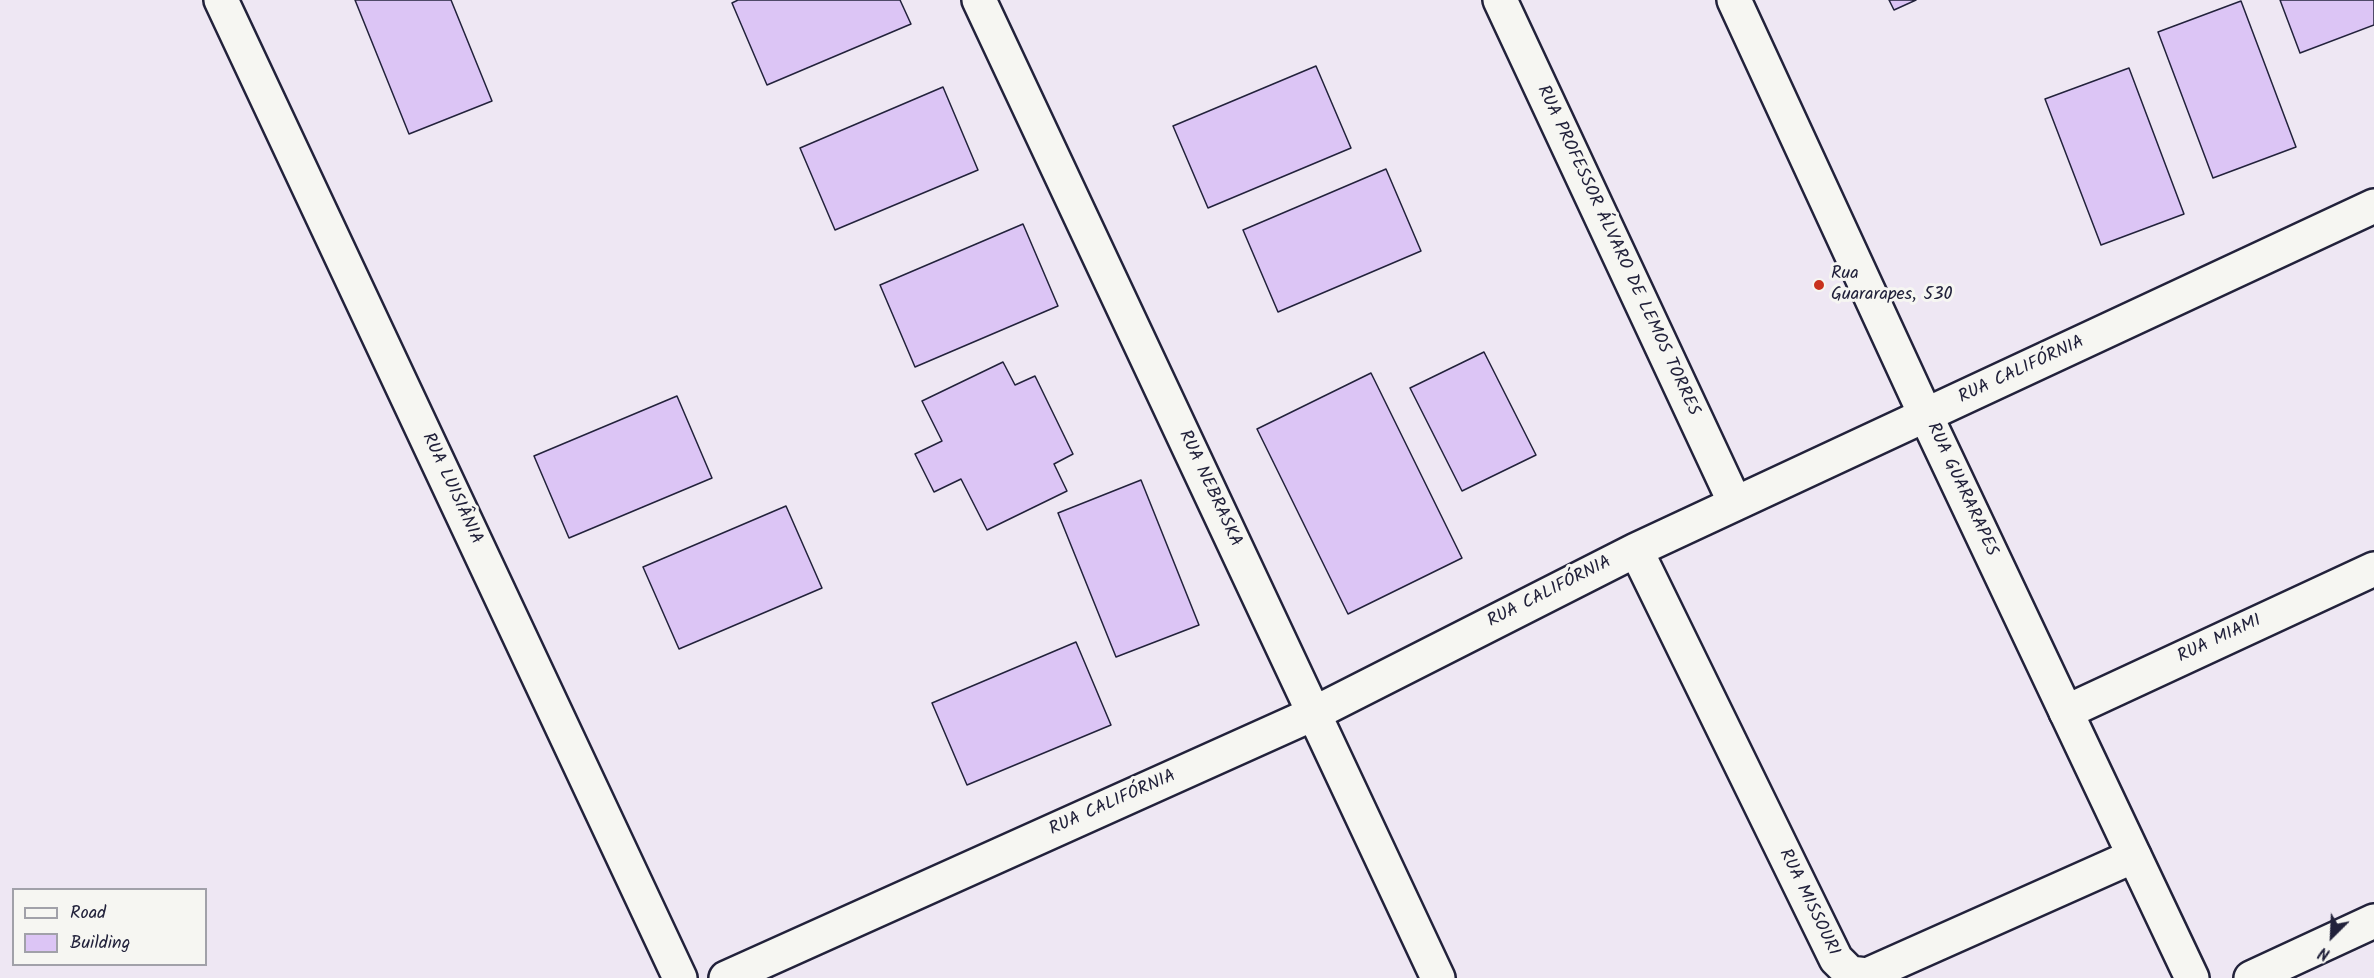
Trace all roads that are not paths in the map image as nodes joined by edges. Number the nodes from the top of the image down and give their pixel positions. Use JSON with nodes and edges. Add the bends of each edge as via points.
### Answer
{"nodes":[{"id":1,"x":221,"y":0,"type":"edge"},
{"id":2,"x":979,"y":0,"type":"edge"},
{"id":3,"x":1500,"y":0,"type":"edge"},
{"id":4,"x":1734,"y":0,"type":"edge"},
{"id":5,"x":2374,"y":206,"type":"edge"},
{"id":6,"x":1926,"y":416,"type":"junction"},
{"id":7,"x":1735,"y":503,"type":"junction"},
{"id":8,"x":1636,"y":550,"type":"junction"},
{"id":9,"x":2374,"y":569,"type":"edge"},
{"id":10,"x":2066,"y":712,"type":"junction"},
{"id":11,"x":1315,"y":713,"type":"junction"},
{"id":12,"x":2134,"y":856,"type":"junction"},
{"id":13,"x":2374,"y":921,"type":"edge"},
{"id":14,"x":680,"y":978,"type":"edge"},
{"id":15,"x":726,"y":978,"type":"edge"},
{"id":16,"x":1438,"y":978,"type":"edge"},
{"id":17,"x":2192,"y":978,"type":"edge"},
{"id":18,"x":2251,"y":978,"type":"edge"}],
"edges":[{"from":1,"to":14,"type":"street","name":"RUA LUISIÂNIA"},
{"from":2,"to":11,"type":"street","name":"RUA NEBRASKA"},
{"from":3,"to":7,"type":"street","name":"RUA PROFESSOR ÁLVARO DE LEMOS TORRES"},
{"from":4,"to":6,"type":"street","name":"RUA GUARARAPES"},
{"from":5,"to":6,"type":"street","name":"RUA CALIFÓRNIA"},
{"from":6,"to":7,"type":"street","name":"RUA CALIFÓRNIA"},
{"from":6,"to":10,"type":"street","name":"RUA GUARARAPES"},
{"from":7,"to":8,"type":"street","name":"RUA CALIFÓRNIA"},
{"from":8,"to":11,"type":"street","name":"RUA CALIFÓRNIA"},
{"from":8,"to":12,"type":"street","name":"RUA MISSOURI","via":[[1836,959],[1850,973],[1867,975]]},
{"from":9,"to":10,"type":"street","name":"RUA MIAMI"},
{"from":10,"to":12,"type":"street","name":"RUA GUARARAPES"},
{"from":11,"to":15,"type":"street","name":"RUA CALIFÓRNIA"},
{"from":11,"to":16,"type":"street","name":"RUA NEBRASKA"},
{"from":12,"to":17,"type":"street","name":"RUA GUARARAPES"},
{"from":13,"to":18,"type":"street"}]}
